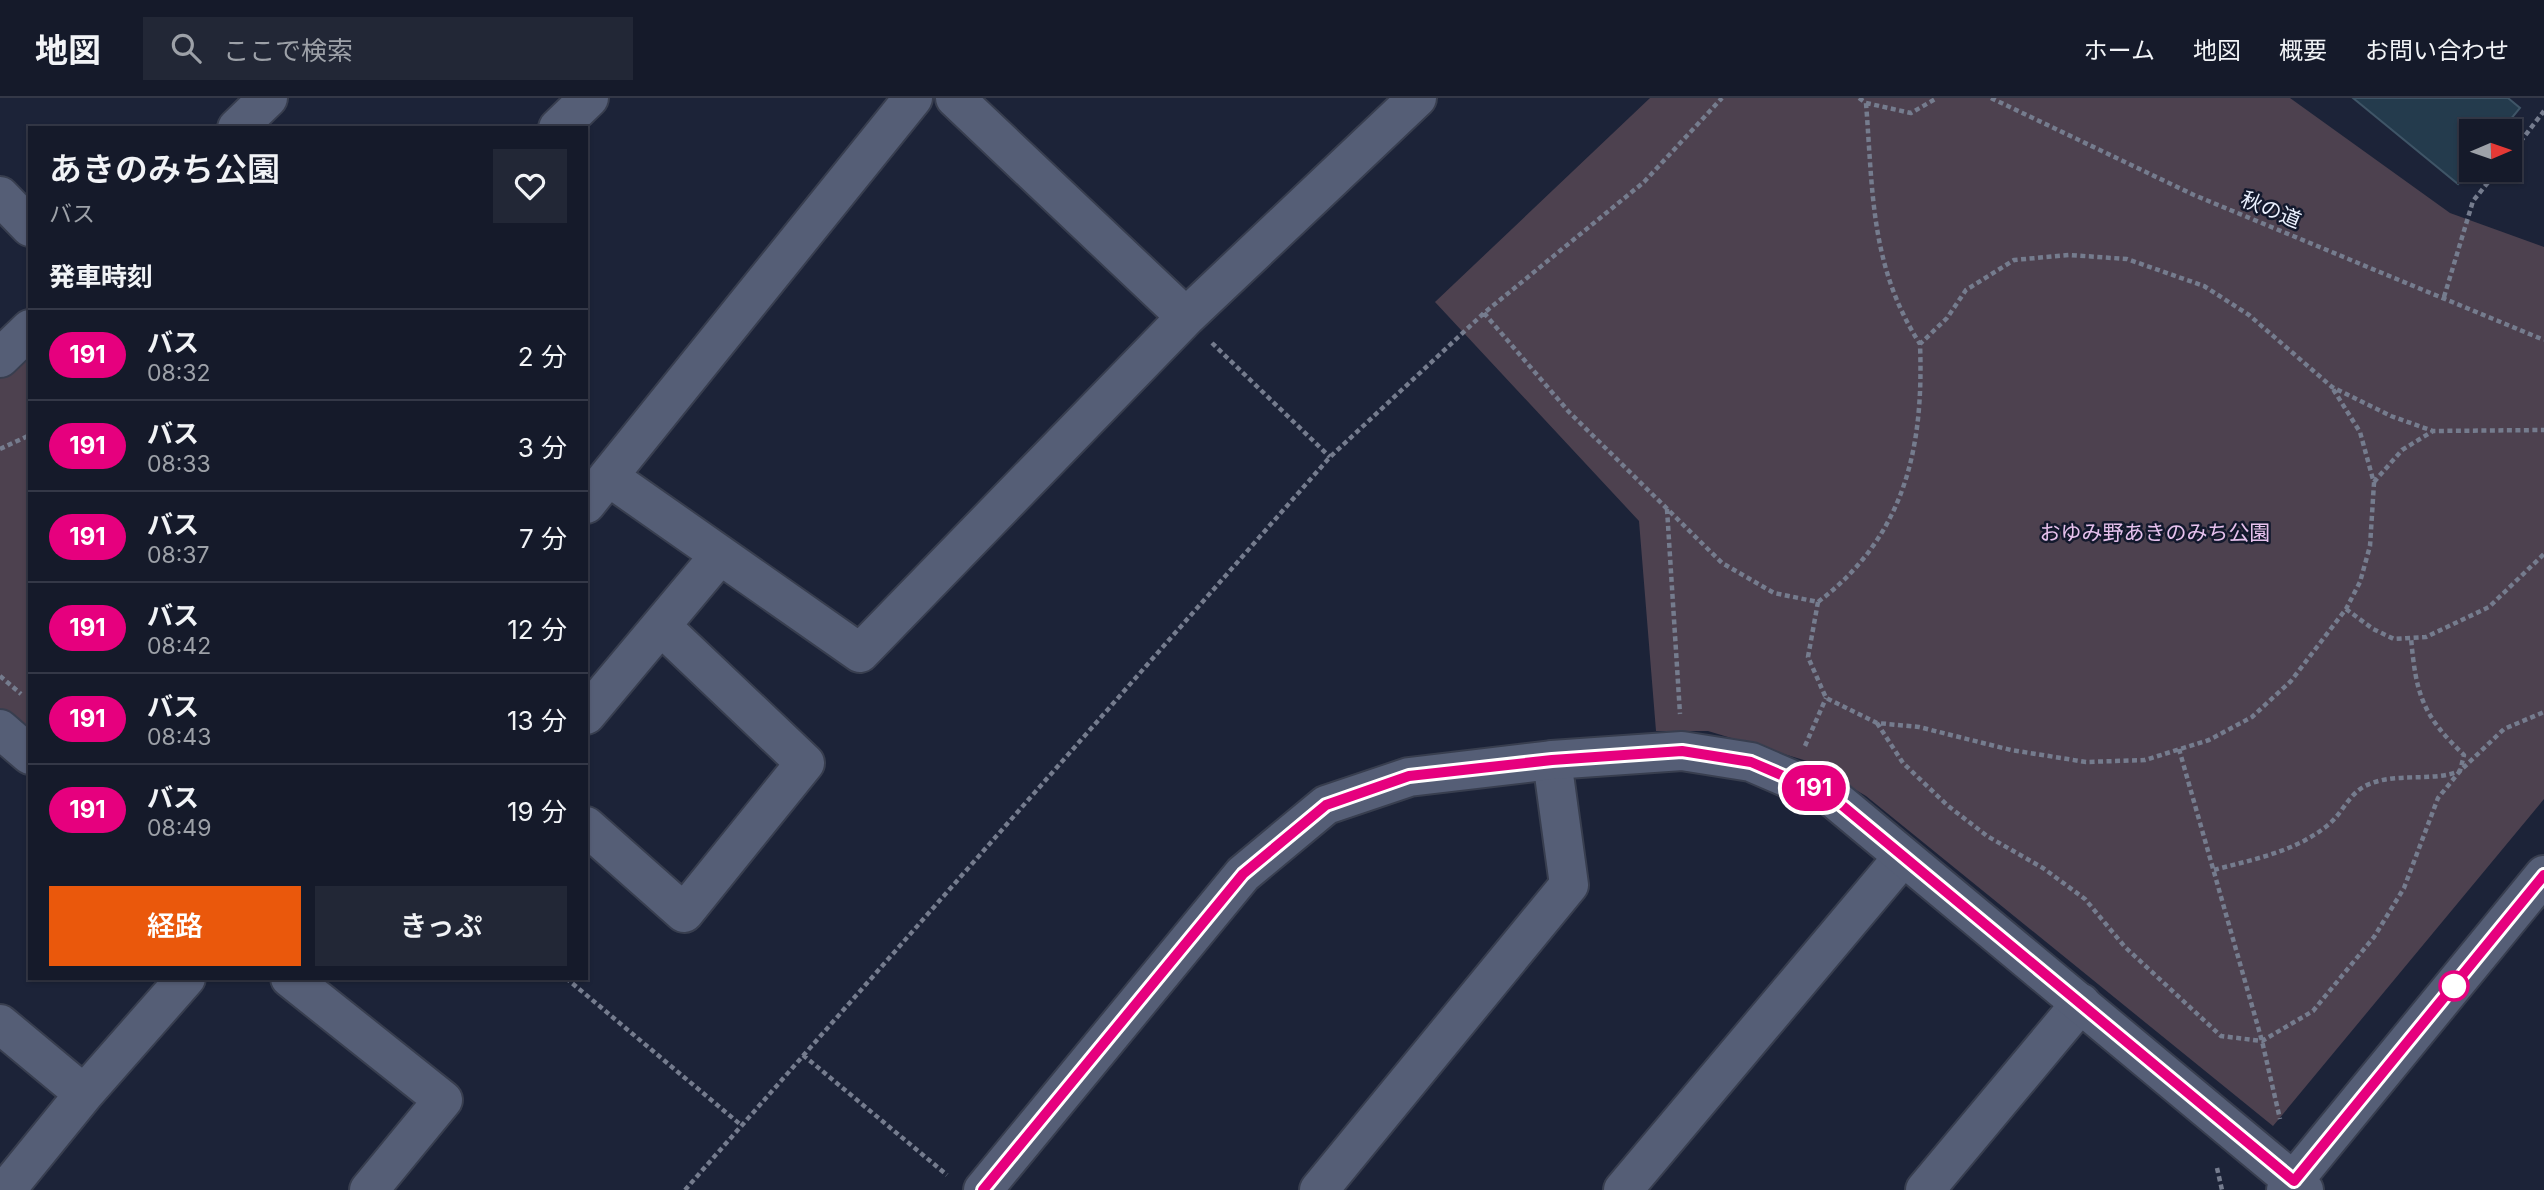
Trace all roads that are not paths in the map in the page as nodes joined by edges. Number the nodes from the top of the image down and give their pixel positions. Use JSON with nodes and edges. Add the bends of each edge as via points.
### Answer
{"nodes":[{"id":1,"x":268,"y":98,"type":"edge"},
{"id":2,"x":589,"y":98,"type":"edge"},
{"id":3,"x":913,"y":98,"type":"edge"},
{"id":4,"x":955,"y":98,"type":"edge"},
{"id":5,"x":1417,"y":98,"type":"edge"},
{"id":6,"x":239,"y":126,"type":"edge"},
{"id":7,"x":560,"y":126,"type":"edge"},
{"id":8,"x":0,"y":196,"type":"edge"},
{"id":9,"x":28,"y":224,"type":"edge"},
{"id":10,"x":1186,"y":317,"type":"junction"},
{"id":11,"x":28,"y":332,"type":"edge"},
{"id":12,"x":0,"y":358,"type":"edge"},
{"id":13,"x":598,"y":491,"type":"edge"},
{"id":14,"x":720,"y":555,"type":"junction"},
{"id":15,"x":661,"y":626,"type":"junction"},
{"id":16,"x":588,"y":713,"type":"edge"},
{"id":17,"x":0,"y":729,"type":"edge"},
{"id":18,"x":28,"y":753,"type":"edge"},
{"id":19,"x":1552,"y":760,"type":"junction"},
{"id":20,"x":588,"y":828,"type":"edge"},
{"id":21,"x":1903,"y":857,"type":"junction"},
{"id":22,"x":2544,"y":875,"type":"edge"},
{"id":23,"x":184,"y":980,"type":"edge"},
{"id":24,"x":293,"y":980,"type":"edge"},
{"id":25,"x":2081,"y":1003,"type":"junction"},
{"id":26,"x":0,"y":1024,"type":"edge"},
{"id":27,"x":84,"y":1094,"type":"junction"},
{"id":28,"x":969,"y":1186,"type":"edge"},
{"id":29,"x":2295,"y":1187,"type":"edge"},
{"id":30,"x":6,"y":1190,"type":"edge"},
{"id":31,"x":369,"y":1190,"type":"edge"},
{"id":32,"x":1319,"y":1190,"type":"edge"},
{"id":33,"x":1623,"y":1190,"type":"edge"},
{"id":34,"x":1925,"y":1190,"type":"edge"}],
"edges":[{"from":1,"to":6,"type":"street"},
{"from":2,"to":7,"type":"street"},
{"from":3,"to":13,"type":"street"},
{"from":4,"to":10,"type":"street"},
{"from":5,"to":10,"type":"street"},
{"from":8,"to":9,"type":"street"},
{"from":10,"to":14,"type":"street","via":[[860,653]]},
{"from":11,"to":12,"type":"street"},
{"from":13,"to":14,"type":"street"},
{"from":14,"to":15,"type":"street"},
{"from":15,"to":16,"type":"street"},
{"from":15,"to":20,"type":"street","via":[[805,763],[684,913]]},
{"from":17,"to":18,"type":"street"},
{"from":19,"to":21,"type":"street","via":[[1682,751],[1751,762],[1832,797]]},
{"from":19,"to":28,"type":"street","via":[[1409,776],[1326,805],[1243,874]]},
{"from":19,"to":32,"type":"street","via":[[1569,885]]},
{"from":21,"to":25,"type":"street"},
{"from":21,"to":33,"type":"street"},
{"from":22,"to":29,"type":"street"},
{"from":23,"to":27,"type":"street"},
{"from":24,"to":31,"type":"street","via":[[443,1100]]},
{"from":25,"to":29,"type":"street"},
{"from":25,"to":34,"type":"street"},
{"from":26,"to":27,"type":"street"},
{"from":27,"to":30,"type":"street"}]}
